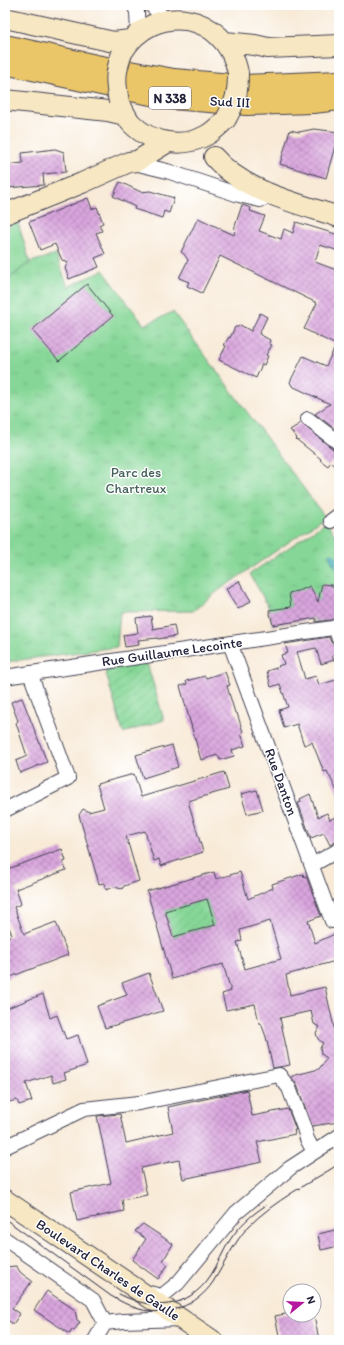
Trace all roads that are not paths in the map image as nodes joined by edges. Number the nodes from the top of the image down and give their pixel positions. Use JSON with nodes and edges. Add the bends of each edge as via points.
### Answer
{"nodes":[{"id":1,"x":134,"y":5,"type":"edge"},
{"id":2,"x":151,"y":5,"type":"edge"},
{"id":3,"x":5,"y":18,"type":"edge"},
{"id":4,"x":166,"y":20,"type":"junction"},
{"id":5,"x":5,"y":35,"type":"edge"},
{"id":6,"x":130,"y":42,"type":"junction"},
{"id":7,"x":225,"y":42,"type":"junction"},
{"id":8,"x":339,"y":45,"type":"edge"},
{"id":9,"x":5,"y":46,"type":"edge"},
{"id":10,"x":268,"y":48,"type":"junction"},
{"id":11,"x":40,"y":54,"type":"junction"},
{"id":12,"x":5,"y":64,"type":"edge"},
{"id":13,"x":237,"y":69,"type":"junction"},
{"id":14,"x":339,"y":82,"type":"edge"},
{"id":15,"x":339,"y":99,"type":"edge"},
{"id":16,"x":5,"y":100,"type":"edge"},
{"id":17,"x":122,"y":108,"type":"junction"},
{"id":18,"x":220,"y":125,"type":"junction"},
{"id":19,"x":139,"y":130,"type":"junction"},
{"id":20,"x":177,"y":142,"type":"junction"},
{"id":21,"x":214,"y":157,"type":"junction"},
{"id":22,"x":129,"y":162,"type":"junction"},
{"id":23,"x":275,"y":195,"type":"junction"},
{"id":24,"x":5,"y":214,"type":"edge"},
{"id":25,"x":339,"y":217,"type":"edge"},
{"id":26,"x":308,"y":418,"type":"dead end"},
{"id":27,"x":339,"y":443,"type":"edge"},
{"id":28,"x":338,"y":631,"type":"edge"},
{"id":29,"x":230,"y":644,"type":"junction"},
{"id":30,"x":30,"y":673,"type":"junction"},
{"id":31,"x":5,"y":677,"type":"edge"},
{"id":32,"x":5,"y":810,"type":"edge"},
{"id":33,"x":339,"y":850,"type":"edge"},
{"id":34,"x":312,"y":865,"type":"junction"},
{"id":35,"x":332,"y":921,"type":"dead end"},
{"id":36,"x":339,"y":1136,"type":"edge"},
{"id":37,"x":5,"y":1147,"type":"edge"},
{"id":38,"x":314,"y":1152,"type":"junction"},
{"id":39,"x":5,"y":1200,"type":"edge"},
{"id":40,"x":5,"y":1239,"type":"edge"},
{"id":41,"x":138,"y":1290,"type":"junction"},
{"id":42,"x":180,"y":1319,"type":"junction"},
{"id":43,"x":105,"y":1324,"type":"junction"},
{"id":44,"x":95,"y":1340,"type":"edge"},
{"id":45,"x":212,"y":1340,"type":"edge"}],
"edges":[{"from":1,"to":6,"type":"street","via":[[137,12]]},
{"from":2,"to":4,"type":"street"},
{"from":3,"to":6,"type":"main road","via":[[114,42]]},
{"from":4,"to":6,"type":"main road","via":[[152,24]]},
{"from":4,"to":7,"type":"main road","via":[[199,23],[218,34]]},
{"from":5,"to":11,"type":"highway","via":[[18,38]]},
{"from":6,"to":17,"type":"main road","bridge":true,"via":[[116,69],[115,85]]},
{"from":7,"to":10,"type":"main road"},
{"from":7,"to":13,"type":"main road"},
{"from":8,"to":10,"type":"main road"},
{"from":9,"to":11,"type":"highway","name":"Sud III","number":"N 338"},
{"from":10,"to":13,"type":"main road","via":[[239,61]]},
{"from":11,"to":14,"type":"highway","name":"Sud III","number":"N 338","via":[[174,80],[243,86]]},
{"from":12,"to":15,"type":"highway","name":"Sud III","number":"N 338","via":[[171,98],[247,104]]},
{"from":13,"to":18,"type":"main road","bridge":true,"via":[[238,89],[234,105]]},
{"from":16,"to":17,"type":"main road","via":[[108,111]]},
{"from":17,"to":19,"type":"main road","via":[[131,123]]},
{"from":18,"to":20,"type":"main road","via":[[206,136]]},
{"from":18,"to":21,"type":"main road"},
{"from":19,"to":20,"type":"main road","via":[[152,138]]},
{"from":19,"to":22,"type":"main road","via":[[137,147]]},
{"from":20,"to":21,"type":"main road","via":[[207,157]]},
{"from":20,"to":22,"type":"main road","via":[[137,161]]},
{"from":21,"to":23,"type":"main road","via":[[229,172]]},
{"from":22,"to":23,"type":"street","via":[[260,200]]},
{"from":22,"to":24,"type":"main road"},
{"from":23,"to":25,"type":"main road"},
{"from":26,"to":27,"type":"street"},
{"from":28,"to":29,"type":"street","name":"Rue Guillaume Lecointe"},
{"from":29,"to":30,"type":"street","name":"Rue Guillaume Lecointe"},
{"from":29,"to":34,"type":"street","name":"Rue Danton"},
{"from":30,"to":31,"type":"street","name":"Rue Guillaume Lecointe"},
{"from":30,"to":32,"type":"street","via":[[68,778]]},
{"from":33,"to":34,"type":"street"},
{"from":34,"to":35,"type":"street","name":"Rue Danton"},
{"from":36,"to":38,"type":"street"},
{"from":37,"to":38,"type":"street","via":[[84,1109],[139,1103],[279,1075],[289,1088]]},
{"from":38,"to":41,"type":"street","via":[[290,1168],[236,1213],[178,1283],[162,1296]]},
{"from":39,"to":41,"type":"main road","name":"Boulevard Charles de Gaulle"},
{"from":40,"to":43,"type":"street","via":[[93,1300]]},
{"from":41,"to":42,"type":"main road","name":"Boulevard Charles de Gaulle"},
{"from":42,"to":43,"type":"street"},
{"from":42,"to":45,"type":"main road","name":"Boulevard Charles de Gaulle"},
{"from":43,"to":44,"type":"street"}]}
